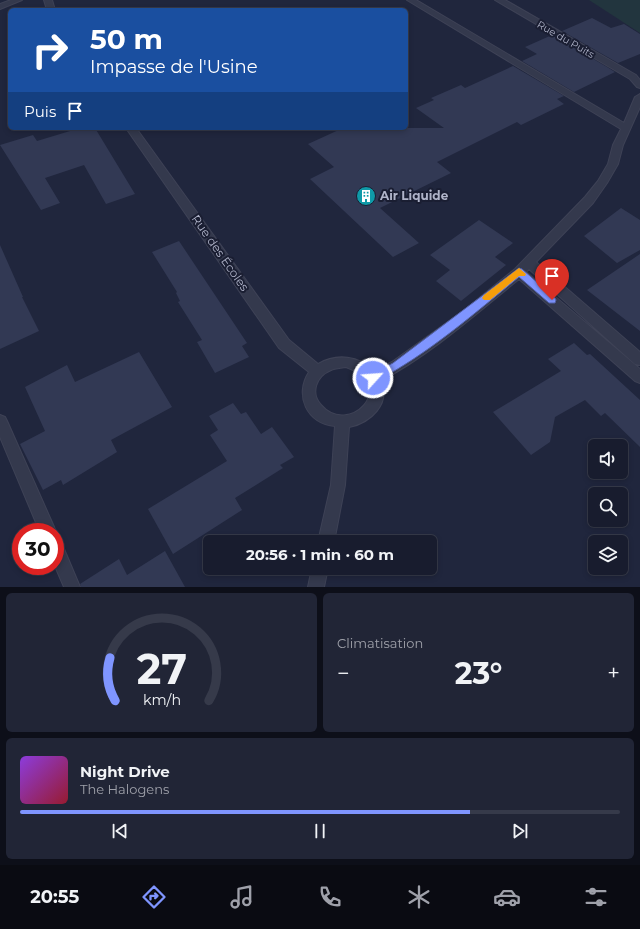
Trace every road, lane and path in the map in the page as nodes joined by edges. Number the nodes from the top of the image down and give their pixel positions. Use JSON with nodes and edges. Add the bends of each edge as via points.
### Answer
{"nodes":[{"id":1,"x":18,"y":0,"type":"edge"},
{"id":2,"x":411,"y":0,"type":"edge"},
{"id":3,"x":499,"y":0,"type":"edge"},
{"id":4,"x":0,"y":7,"type":"edge"},
{"id":5,"x":640,"y":85,"type":"edge"},
{"id":6,"x":640,"y":97,"type":"edge"},
{"id":7,"x":626,"y":128,"type":"junction"},
{"id":8,"x":132,"y":130,"type":"edge"},
{"id":9,"x":529,"y":262,"type":"junction"},
{"id":10,"x":519,"y":272,"type":"junction"},
{"id":11,"x":640,"y":360,"type":"edge"},
{"id":12,"x":317,"y":371,"type":"junction"},
{"id":13,"x":640,"y":377,"type":"edge"},
{"id":14,"x":373,"y":378,"type":"junction"},
{"id":15,"x":0,"y":421,"type":"edge"},
{"id":16,"x":342,"y":421,"type":"junction"},
{"id":17,"x":44,"y":523,"type":"edge"},
{"id":18,"x":327,"y":535,"type":"edge"},
{"id":19,"x":64,"y":569,"type":"edge"},
{"id":20,"x":319,"y":575,"type":"edge"},
{"id":21,"x":72,"y":587,"type":"edge"},
{"id":22,"x":316,"y":587,"type":"edge"}],
"edges":[{"from":1,"to":4,"type":"street"},
{"from":2,"to":7,"type":"street"},
{"from":3,"to":5,"type":"street","name":"Rue du Puits","via":[[633,78]]},
{"from":6,"to":7,"type":"street"},
{"from":7,"to":9,"type":"street","via":[[613,164],[594,194]]},
{"from":8,"to":12,"type":"street","name":"Rue des Écoles","via":[[284,344]]},
{"from":9,"to":10,"type":"street"},
{"from":9,"to":11,"type":"street"},
{"from":10,"to":13,"type":"street"},
{"from":10,"to":14,"type":"street","via":[[397,366]]},
{"from":12,"to":14,"type":"street","via":[[325,366],[346,362],[366,370]]},
{"from":12,"to":16,"type":"street","via":[[310,380],[310,402],[317,412],[328,419]]},
{"from":14,"to":16,"type":"street","via":[[377,395],[374,404],[360,418]]},
{"from":15,"to":17,"type":"street"},
{"from":16,"to":18,"type":"street","via":[[338,485]]},
{"from":19,"to":21,"type":"street"},
{"from":20,"to":22,"type":"street"}]}
